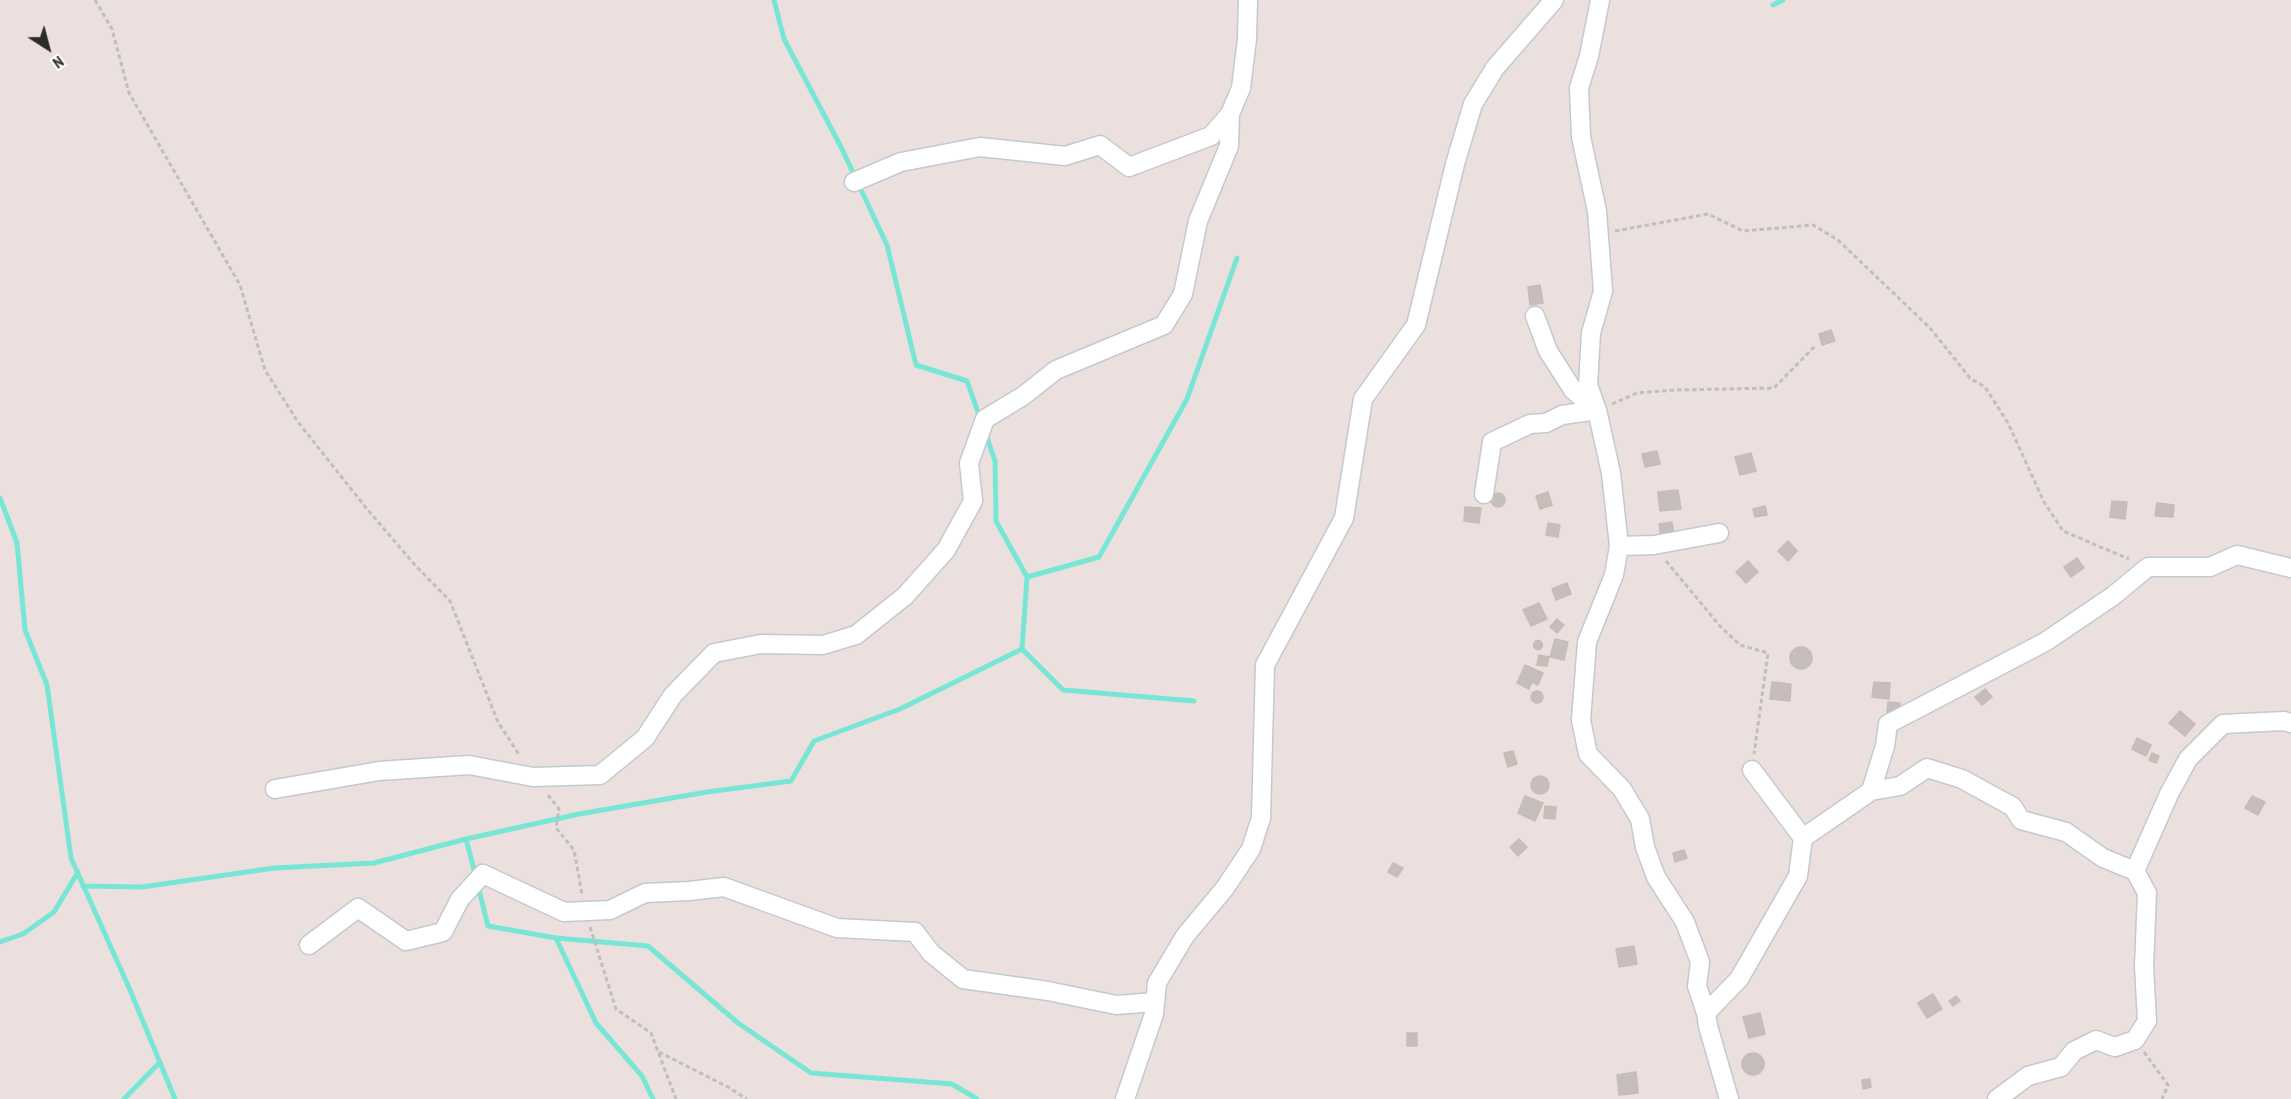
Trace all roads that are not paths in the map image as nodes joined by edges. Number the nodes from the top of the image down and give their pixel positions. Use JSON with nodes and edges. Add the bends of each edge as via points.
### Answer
{"nodes":[{"id":1,"x":1248,"y":0,"type":"edge"},
{"id":2,"x":1554,"y":0,"type":"edge"},
{"id":3,"x":1600,"y":0,"type":"edge"},
{"id":4,"x":1230,"y":114,"type":"junction"},
{"id":5,"x":854,"y":182,"type":"dead end"},
{"id":6,"x":1535,"y":316,"type":"dead end"},
{"id":7,"x":1597,"y":410,"type":"junction"},
{"id":8,"x":1484,"y":494,"type":"dead end"},
{"id":9,"x":1719,"y":533,"type":"dead end"},
{"id":10,"x":1619,"y":546,"type":"junction"},
{"id":11,"x":2291,"y":568,"type":"edge"},
{"id":12,"x":2291,"y":723,"type":"edge"},
{"id":13,"x":1752,"y":770,"type":"road end"},
{"id":14,"x":275,"y":789,"type":"dead end"},
{"id":15,"x":1871,"y":791,"type":"junction"},
{"id":16,"x":1803,"y":838,"type":"junction"},
{"id":17,"x":2135,"y":871,"type":"junction"},
{"id":18,"x":309,"y":945,"type":"dead end"},
{"id":19,"x":1155,"y":1002,"type":"junction"},
{"id":20,"x":1706,"y":1012,"type":"junction"},
{"id":21,"x":1125,"y":1099,"type":"edge"},
{"id":22,"x":1729,"y":1099,"type":"edge"},
{"id":23,"x":1997,"y":1099,"type":"edge"}],
"edges":[{"from":1,"to":4,"type":"street","via":[[1241,88]]},
{"from":2,"to":19,"type":"street","via":[[1495,68],[1473,104],[1416,325],[1363,399],[1344,518],[1265,664],[1261,818],[1251,849],[1185,936],[1157,983]]},
{"from":3,"to":7,"type":"street","via":[[1580,88],[1581,137],[1597,211],[1603,291],[1591,333],[1588,385]]},
{"from":4,"to":5,"type":"street","via":[[1211,136],[1129,167],[1100,145],[1065,156],[980,147],[901,162]]},
{"from":4,"to":14,"type":"street","via":[[1229,146],[1198,221],[1183,294],[1164,324],[1056,370],[1023,396],[985,418],[969,463],[973,501],[946,550],[904,596],[856,635],[823,645],[761,644],[714,653],[674,695],[645,738],[600,774],[532,775],[469,765],[380,771]]},
{"from":6,"to":7,"type":"street","via":[[1548,351],[1573,390]]},
{"from":7,"to":8,"type":"street","via":[[1530,424],[1492,442]]},
{"from":7,"to":10,"type":"street","via":[[1611,473]]},
{"from":9,"to":10,"type":"street","via":[[1654,545]]},
{"from":10,"to":20,"type":"street","via":[[1614,575],[1587,642],[1581,720],[1588,754],[1622,789],[1640,819],[1656,877],[1684,922],[1700,962],[1697,986]]},
{"from":11,"to":15,"type":"street","via":[[2237,555],[2210,567],[2148,567],[2114,596],[2045,642],[1888,724]]},
{"from":12,"to":17,"type":"street","via":[[2223,724],[2188,759]]},
{"from":13,"to":16,"type":"street"},
{"from":15,"to":16,"type":"street"},
{"from":15,"to":17,"type":"street","via":[[1900,786],[1927,768],[1962,779],[2013,807],[2021,820],[2066,832],[2103,858]]},
{"from":16,"to":20,"type":"street","via":[[1798,876],[1739,979]]},
{"from":17,"to":23,"type":"street","via":[[2147,893],[2147,1022],[2135,1040],[2115,1047],[2096,1040],[2074,1051],[2061,1067],[2028,1076]]},
{"from":18,"to":19,"type":"street","via":[[358,908],[406,941],[443,932],[460,899],[483,874],[564,912],[610,910],[645,893],[724,887],[837,928],[915,932],[930,953],[963,979],[1116,1005]]},
{"from":19,"to":21,"type":"street"},
{"from":20,"to":22,"type":"street"}]}
